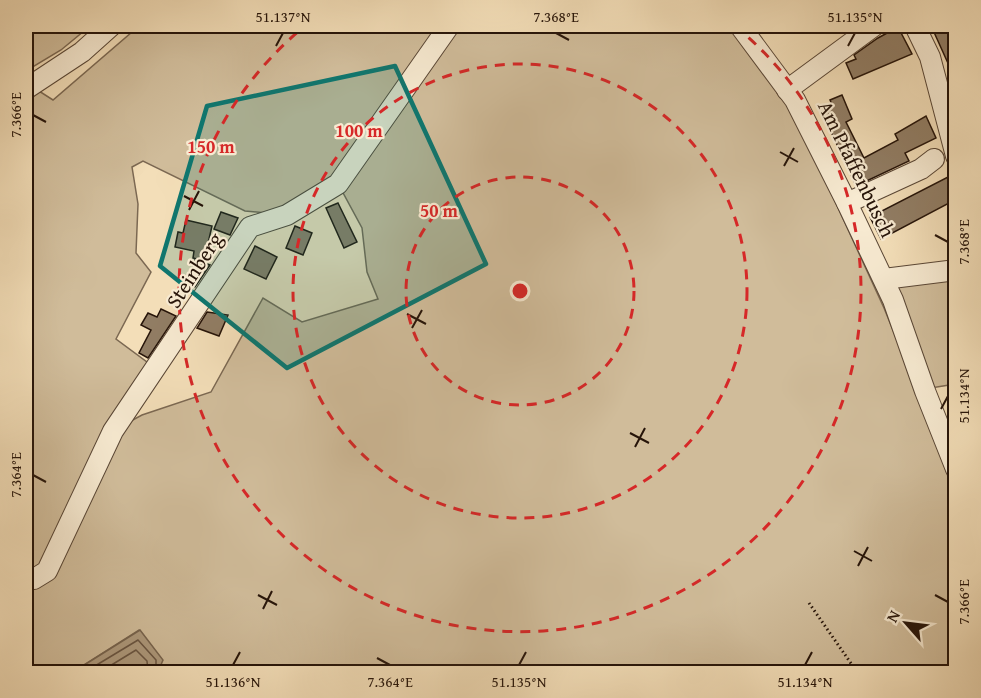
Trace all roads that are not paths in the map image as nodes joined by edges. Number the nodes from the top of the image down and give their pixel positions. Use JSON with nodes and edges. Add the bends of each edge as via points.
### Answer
{"nodes":[{"id":1,"x":111,"y":26,"type":"edge"},
{"id":2,"x":449,"y":26,"type":"edge"},
{"id":3,"x":740,"y":26,"type":"edge"},
{"id":4,"x":874,"y":26,"type":"edge"},
{"id":5,"x":915,"y":26,"type":"edge"},
{"id":6,"x":26,"y":89,"type":"edge"},
{"id":7,"x":788,"y":90,"type":"junction"},
{"id":8,"x":956,"y":156,"type":"edge"},
{"id":9,"x":934,"y":159,"type":"dead end"},
{"id":10,"x":847,"y":203,"type":"junction"},
{"id":11,"x":956,"y":270,"type":"edge"},
{"id":12,"x":884,"y":279,"type":"junction"},
{"id":13,"x":956,"y":469,"type":"edge"},
{"id":14,"x":26,"y":578,"type":"edge"}],
"edges":[{"from":1,"to":6,"type":"street","via":[[82,52]]},
{"from":2,"to":14,"type":"street","name":"Steinberg","via":[[338,184],[287,215],[250,227],[113,431],[47,571],[34,579]]},
{"from":3,"to":7,"type":"street","name":"Am Pfaffenbusch"},
{"from":4,"to":7,"type":"street"},
{"from":5,"to":8,"type":"street","via":[[930,57]]},
{"from":7,"to":10,"type":"street","name":"Am Pfaffenbusch"},
{"from":9,"to":10,"type":"street","via":[[921,169]]},
{"from":10,"to":12,"type":"street","name":"Am Pfaffenbusch"},
{"from":11,"to":12,"type":"street"},
{"from":12,"to":13,"type":"street","name":"Am Pfaffenbusch"}]}
